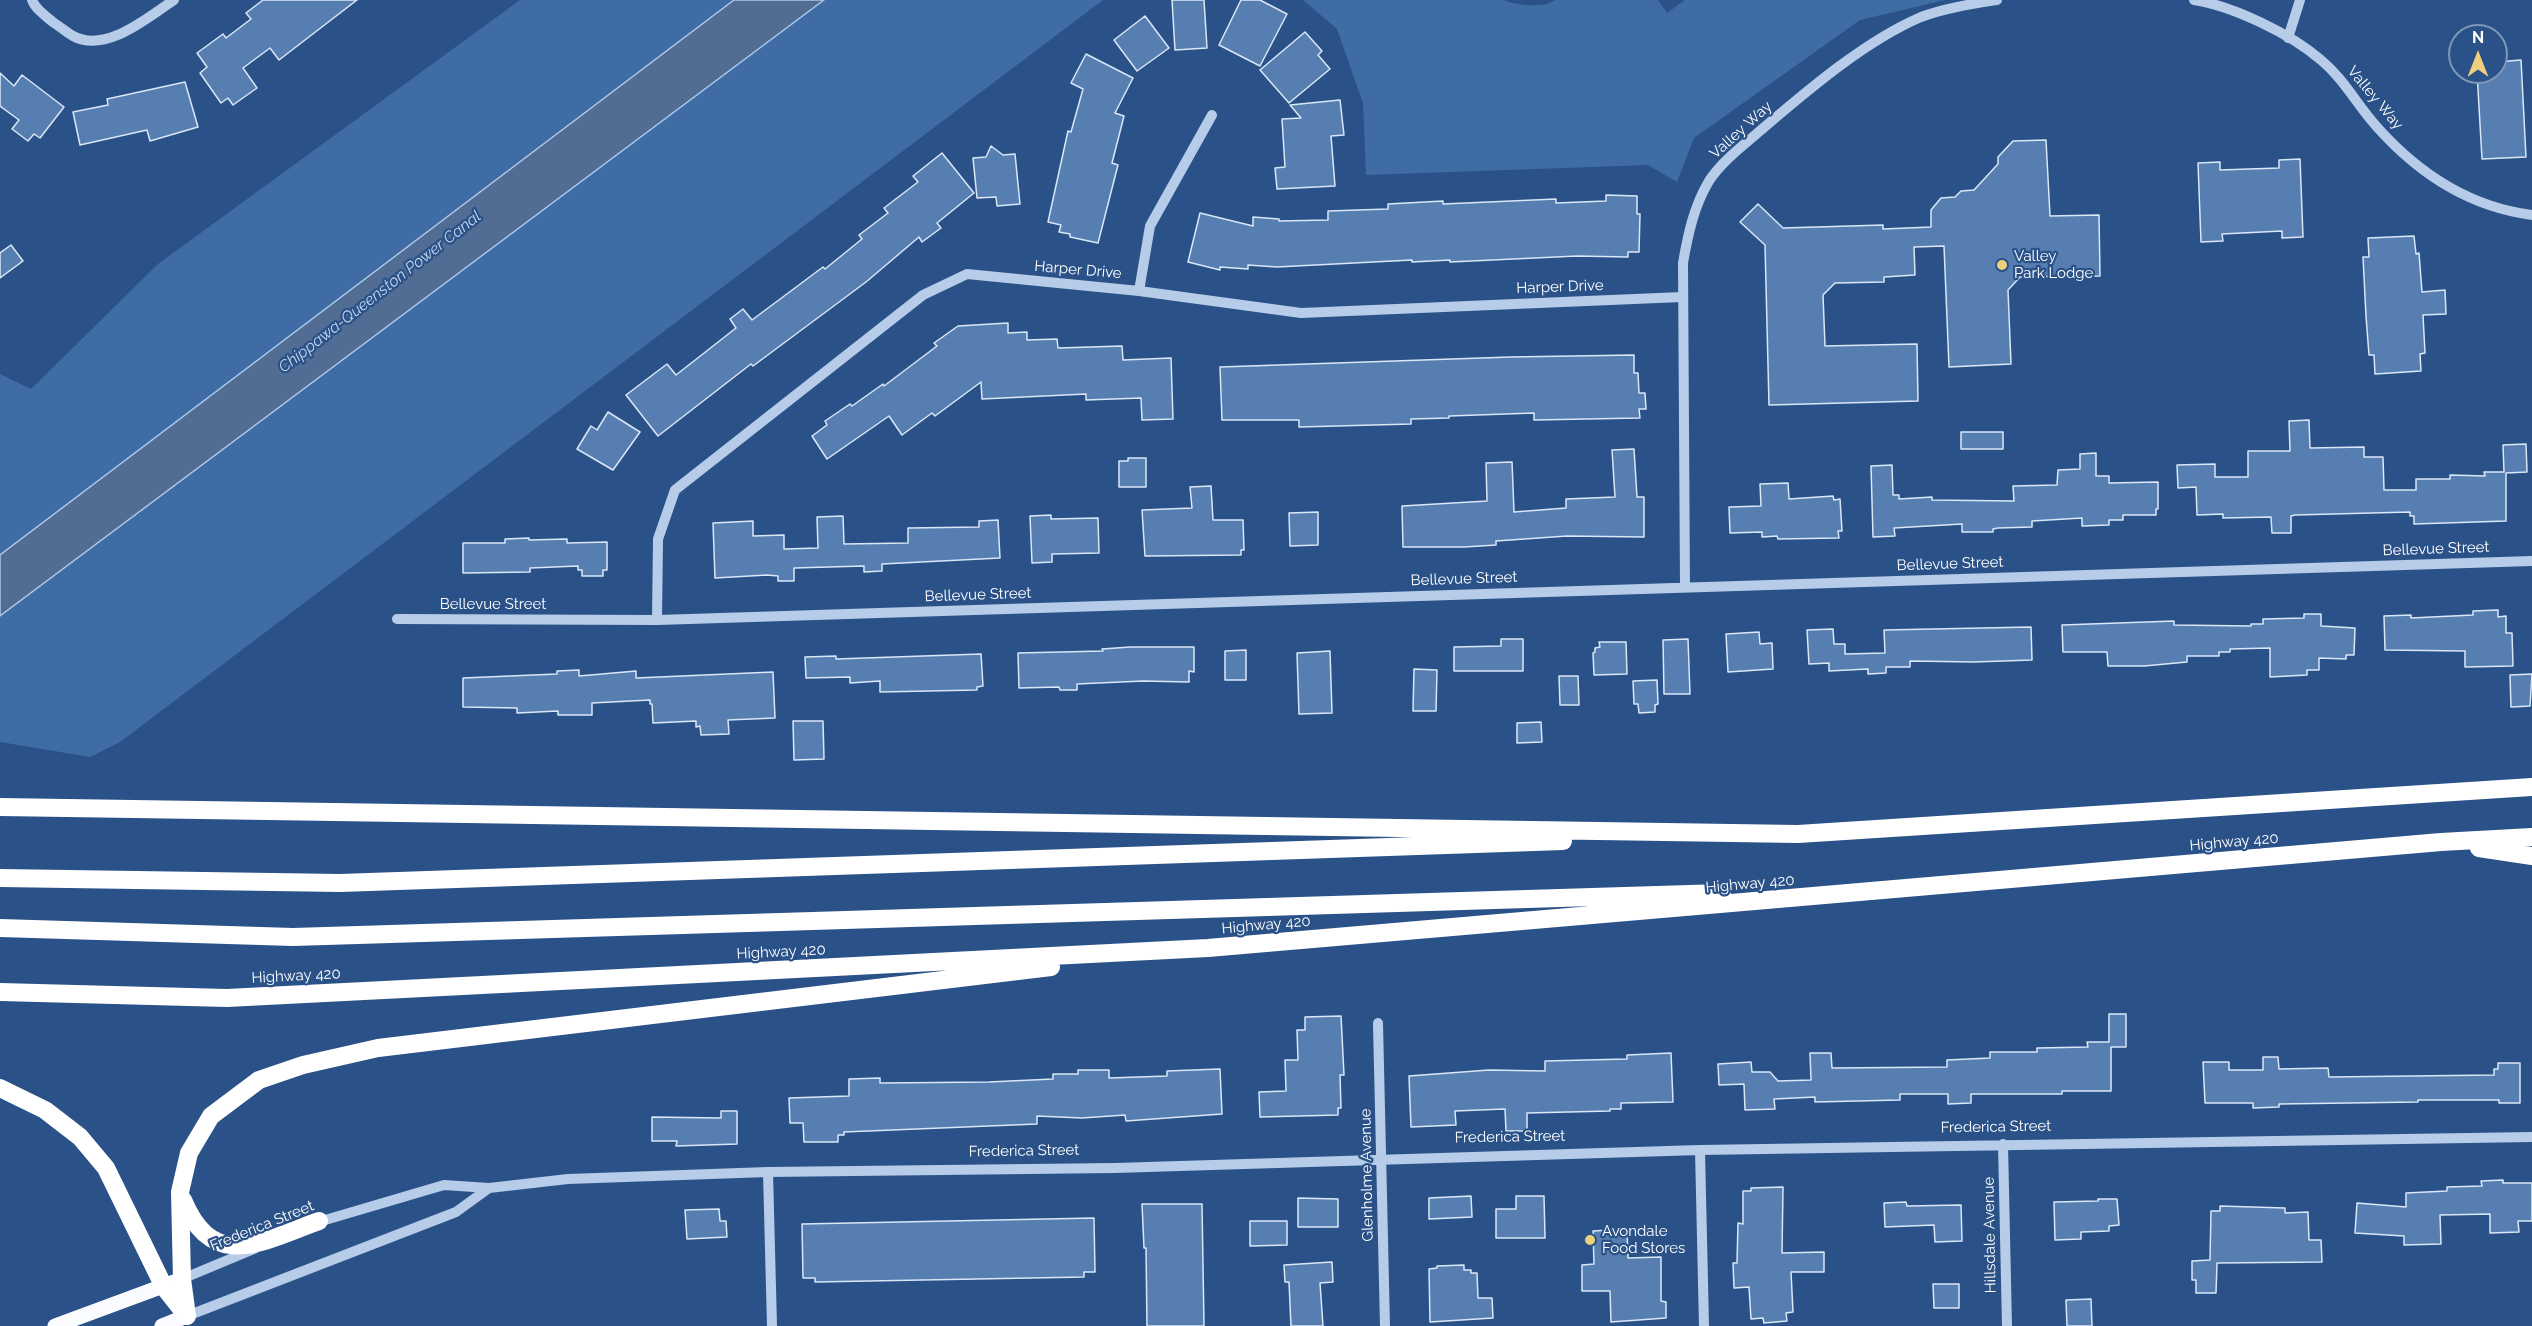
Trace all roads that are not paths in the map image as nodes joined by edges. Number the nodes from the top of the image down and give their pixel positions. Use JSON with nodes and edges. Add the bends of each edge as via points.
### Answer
{"nodes":[{"id":1,"x":32,"y":0,"type":"edge"},
{"id":2,"x":174,"y":0,"type":"edge"},
{"id":3,"x":1997,"y":0,"type":"edge"},
{"id":4,"x":2194,"y":0,"type":"edge"},
{"id":5,"x":2300,"y":0,"type":"edge"},
{"id":6,"x":2288,"y":38,"type":"junction"},
{"id":7,"x":1212,"y":115,"type":"dead end"},
{"id":8,"x":2532,"y":215,"type":"edge"},
{"id":9,"x":1139,"y":291,"type":"junction"},
{"id":10,"x":1682,"y":297,"type":"junction"},
{"id":11,"x":2532,"y":561,"type":"edge"},
{"id":12,"x":1685,"y":587,"type":"junction"},
{"id":13,"x":397,"y":619,"type":"dead end"},
{"id":14,"x":657,"y":620,"type":"junction"},
{"id":15,"x":2532,"y":787,"type":"edge"},
{"id":16,"x":0,"y":807,"type":"edge"},
{"id":17,"x":1798,"y":834,"type":"junction"},
{"id":18,"x":2532,"y":837,"type":"edge"},
{"id":19,"x":2441,"y":842,"type":"junction"},
{"id":20,"x":2532,"y":856,"type":"edge"},
{"id":21,"x":0,"y":866,"type":"edge"},
{"id":22,"x":0,"y":878,"type":"edge"},
{"id":23,"x":113,"y":880,"type":"junction"},
{"id":24,"x":1931,"y":887,"type":"junction"},
{"id":25,"x":0,"y":928,"type":"edge"},
{"id":26,"x":1208,"y":948,"type":"junction"},
{"id":27,"x":0,"y":992,"type":"edge"},
{"id":28,"x":1378,"y":1023,"type":"dead end"},
{"id":29,"x":0,"y":1088,"type":"edge"},
{"id":30,"x":2532,"y":1137,"type":"edge"},
{"id":31,"x":2003,"y":1144,"type":"junction"},
{"id":32,"x":1700,"y":1150,"type":"junction"},
{"id":33,"x":1382,"y":1158,"type":"junction"},
{"id":34,"x":768,"y":1172,"type":"junction"},
{"id":35,"x":489,"y":1188,"type":"junction"},
{"id":36,"x":180,"y":1192,"type":"junction"},
{"id":37,"x":319,"y":1221,"type":"junction"},
{"id":38,"x":182,"y":1279,"type":"junction"},
{"id":39,"x":164,"y":1287,"type":"junction"},
{"id":40,"x":187,"y":1316,"type":"junction"},
{"id":41,"x":55,"y":1326,"type":"edge"},
{"id":42,"x":162,"y":1326,"type":"edge"},
{"id":43,"x":772,"y":1326,"type":"edge"},
{"id":44,"x":1385,"y":1326,"type":"edge"},
{"id":45,"x":1704,"y":1326,"type":"edge"},
{"id":46,"x":2007,"y":1326,"type":"edge"}],
"edges":[{"from":1,"to":2,"type":"street","via":[[75,38],[104,41],[127,32]]},
{"from":3,"to":10,"type":"street","name":"Valley Way","via":[[1962,5],[1889,33],[1805,93],[1736,152],[1710,179],[1697,203],[1687,237]]},
{"from":4,"to":6,"type":"street","name":"Valley Way","via":[[2244,16]]},
{"from":5,"to":6,"type":"street"},
{"from":6,"to":8,"type":"street","name":"Valley Way","via":[[2321,59],[2349,88],[2376,126],[2408,158],[2451,190],[2513,213]]},
{"from":7,"to":9,"type":"street","via":[[1150,226]]},
{"from":9,"to":10,"type":"street","name":"Harper Drive","via":[[1301,313]]},
{"from":9,"to":14,"type":"street","name":"Harper Drive","via":[[968,274],[923,295],[675,489],[658,539]]},
{"from":10,"to":12,"type":"street","name":"Valley Way"},
{"from":11,"to":12,"type":"street","name":"Bellevue Street"},
{"from":12,"to":14,"type":"street","name":"Bellevue Street"},
{"from":13,"to":14,"type":"street","name":"Bellevue Street"},
{"from":15,"to":17,"type":"highway"},
{"from":16,"to":17,"type":"highway"},
{"from":17,"to":23,"type":"highway","via":[[352,882]]},
{"from":18,"to":19,"type":"highway","name":"Highway 420"},
{"from":19,"to":20,"type":"highway"},
{"from":19,"to":24,"type":"highway","name":"Highway 420"},
{"from":21,"to":23,"type":"highway"},
{"from":22,"to":23,"type":"highway"},
{"from":24,"to":25,"type":"highway","via":[[293,937]]},
{"from":24,"to":26,"type":"highway","name":"Highway 420"},
{"from":26,"to":27,"type":"highway","name":"Highway 420","via":[[226,998]]},
{"from":26,"to":36,"type":"highway","via":[[378,1048],[303,1065],[259,1080],[211,1116],[189,1153]]},
{"from":28,"to":33,"type":"street","name":"Glenholme Avenue"},
{"from":29,"to":39,"type":"highway","via":[[45,1110],[80,1137],[106,1168]]},
{"from":30,"to":31,"type":"street","name":"Frederica Street"},
{"from":31,"to":32,"type":"street","name":"Frederica Street"},
{"from":31,"to":46,"type":"street","name":"Hillsdale Avenue"},
{"from":32,"to":33,"type":"street","name":"Frederica Street"},
{"from":32,"to":45,"type":"street"},
{"from":33,"to":34,"type":"street","name":"Frederica Street","via":[[1115,1168]]},
{"from":33,"to":44,"type":"street","name":"Glenholme Avenue"},
{"from":34,"to":35,"type":"street","name":"Frederica Street","via":[[568,1179]]},
{"from":34,"to":43,"type":"street"},
{"from":35,"to":37,"type":"street","name":"Frederica Street","via":[[444,1185]]},
{"from":35,"to":40,"type":"street","name":"Frederica Street","via":[[456,1212]]},
{"from":36,"to":37,"type":"highway","via":[[193,1223],[221,1245],[258,1243]]},
{"from":36,"to":38,"type":"highway"},
{"from":37,"to":38,"type":"street","name":"Frederica Street"},
{"from":38,"to":39,"type":"main road","name":"Frederica Street"},
{"from":38,"to":40,"type":"highway"},
{"from":39,"to":40,"type":"highway"},
{"from":39,"to":41,"type":"main road","name":"Frederica Street"},
{"from":40,"to":42,"type":"main road","name":"Frederica Street"}]}
